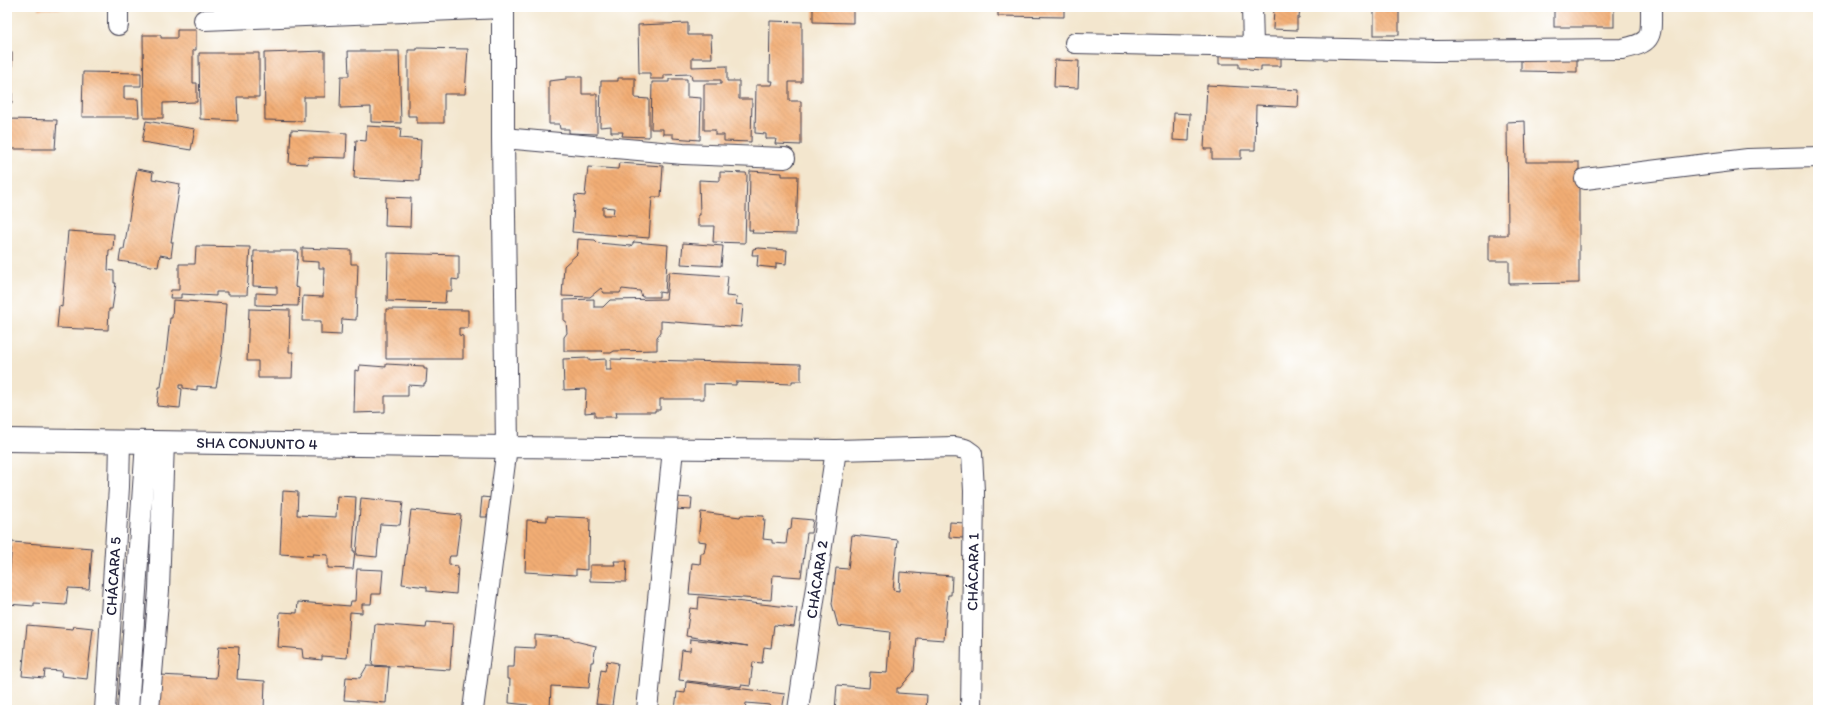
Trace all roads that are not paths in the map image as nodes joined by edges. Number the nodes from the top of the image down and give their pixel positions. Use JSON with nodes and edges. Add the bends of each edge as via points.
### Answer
{"nodes":[{"id":1,"x":503,"y":7,"type":"edge"},
{"id":2,"x":1252,"y":7,"type":"edge"},
{"id":3,"x":1651,"y":7,"type":"edge"},
{"id":4,"x":204,"y":20,"type":"dead end"},
{"id":5,"x":1075,"y":42,"type":"dead end"},
{"id":6,"x":1252,"y":46,"type":"junction"},
{"id":7,"x":503,"y":138,"type":"junction"},
{"id":8,"x":1818,"y":157,"type":"edge"},
{"id":9,"x":785,"y":158,"type":"dead end"},
{"id":10,"x":1585,"y":179,"type":"dead end"},
{"id":11,"x":7,"y":440,"type":"edge"},
{"id":12,"x":120,"y":442,"type":"junction"},
{"id":13,"x":155,"y":442,"type":"junction"},
{"id":14,"x":507,"y":447,"type":"junction"},
{"id":15,"x":673,"y":449,"type":"junction"},
{"id":16,"x":836,"y":450,"type":"junction"},
{"id":17,"x":105,"y":710,"type":"edge"},
{"id":18,"x":128,"y":710,"type":"edge"},
{"id":19,"x":149,"y":710,"type":"edge"},
{"id":20,"x":473,"y":710,"type":"edge"},
{"id":21,"x":647,"y":710,"type":"edge"},
{"id":22,"x":798,"y":710,"type":"edge"},
{"id":23,"x":971,"y":710,"type":"edge"}],
"edges":[{"from":1,"to":4,"type":"street"},
{"from":1,"to":7,"type":"street"},
{"from":2,"to":6,"type":"street"},
{"from":3,"to":6,"type":"street","via":[[1651,32],[1646,42],[1622,49],[1436,51]]},
{"from":5,"to":6,"type":"street"},
{"from":7,"to":9,"type":"street","via":[[683,154]]},
{"from":7,"to":14,"type":"street"},
{"from":8,"to":10,"type":"street","via":[[1748,159]]},
{"from":11,"to":12,"type":"street","name":"SHA CONJUNTO 4"},
{"from":12,"to":13,"type":"street","name":"SHA CONJUNTO 4"},
{"from":12,"to":17,"type":"street","name":"CHÁCARA 5"},
{"from":13,"to":14,"type":"street","name":"SHA CONJUNTO 4"},
{"from":13,"to":18,"type":"street"},
{"from":13,"to":19,"type":"street","via":[[159,590]]},
{"from":14,"to":15,"type":"street"},
{"from":14,"to":20,"type":"street"},
{"from":15,"to":16,"type":"street"},
{"from":15,"to":21,"type":"street"},
{"from":16,"to":22,"type":"street","name":"CHÁCARA 2"},
{"from":16,"to":23,"type":"street","name":"CHÁCARA 1","via":[[955,447],[972,454],[974,491]]}]}
